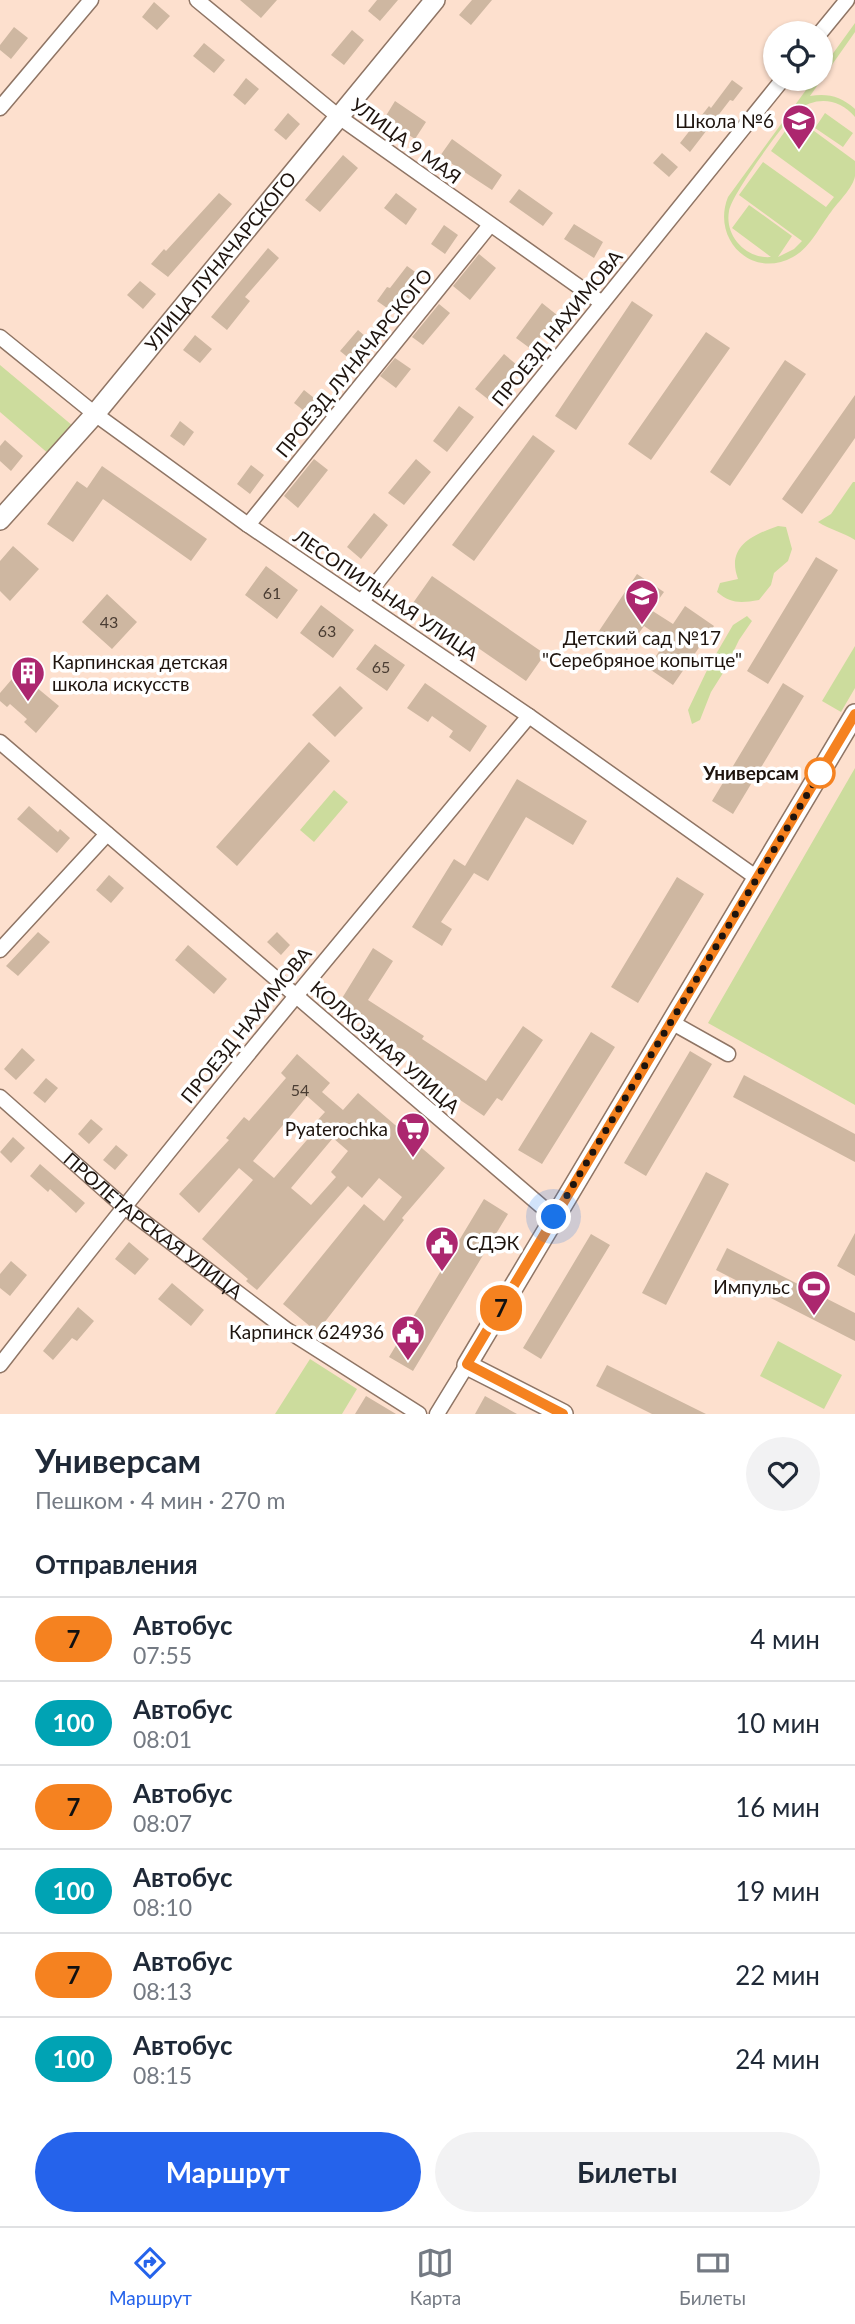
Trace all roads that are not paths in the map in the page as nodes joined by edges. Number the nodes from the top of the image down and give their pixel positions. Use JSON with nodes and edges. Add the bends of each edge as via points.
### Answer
{"nodes":[{"id":1,"x":91,"y":0,"type":"edge"},
{"id":2,"x":197,"y":0,"type":"edge"},
{"id":3,"x":435,"y":0,"type":"edge"},
{"id":4,"x":847,"y":0,"type":"edge"},
{"id":5,"x":830,"y":21,"type":"edge"},
{"id":6,"x":773,"y":91,"type":"edge"},
{"id":7,"x":0,"y":108,"type":"edge"},
{"id":8,"x":338,"y":117,"type":"junction"},
{"id":9,"x":490,"y":225,"type":"junction"},
{"id":10,"x":602,"y":303,"type":"junction"},
{"id":11,"x":0,"y":337,"type":"edge"},
{"id":12,"x":95,"y":414,"type":"junction"},
{"id":13,"x":0,"y":520,"type":"edge"},
{"id":14,"x":248,"y":525,"type":"junction"},
{"id":15,"x":362,"y":601,"type":"junction"},
{"id":16,"x":855,"y":714,"type":"edge"},
{"id":17,"x":529,"y":716,"type":"junction"},
{"id":18,"x":0,"y":742,"type":"edge"},
{"id":19,"x":107,"y":834,"type":"junction"},
{"id":20,"x":757,"y":878,"type":"junction"},
{"id":21,"x":0,"y":950,"type":"edge"},
{"id":22,"x":295,"y":995,"type":"junction"},
{"id":23,"x":671,"y":1022,"type":"junction"},
{"id":24,"x":728,"y":1054,"type":"dead end"},
{"id":25,"x":0,"y":1097,"type":"edge"},
{"id":26,"x":123,"y":1206,"type":"junction"},
{"id":27,"x":554,"y":1217,"type":"junction"},
{"id":28,"x":467,"y":1364,"type":"junction"},
{"id":29,"x":0,"y":1365,"type":"edge"},
{"id":30,"x":419,"y":1414,"type":"edge"},
{"id":31,"x":437,"y":1414,"type":"edge"},
{"id":32,"x":563,"y":1414,"type":"edge"}],
"edges":[{"from":1,"to":7,"type":"street"},
{"from":2,"to":8,"type":"street","name":"УЛИЦА 9 МАЯ"},
{"from":3,"to":8,"type":"main road","name":"УЛИЦА ЛУНАЧАРСКОГО"},
{"from":4,"to":5,"type":"street"},
{"from":6,"to":10,"type":"street","name":"ПРОЕЗД НАХИМОВА"},
{"from":8,"to":9,"type":"street","name":"УЛИЦА 9 МАЯ"},
{"from":8,"to":12,"type":"main road","name":"УЛИЦА ЛУНАЧАРСКОГО"},
{"from":9,"to":10,"type":"street","name":"УЛИЦА 9 МАЯ"},
{"from":9,"to":14,"type":"street","name":"ПРОЕЗД ЛУНАЧАРСКОГО"},
{"from":10,"to":15,"type":"street","name":"ПРОЕЗД НАХИМОВА"},
{"from":11,"to":12,"type":"street","name":"ЛЕСОПИЛЬНАЯ УЛИЦА"},
{"from":12,"to":13,"type":"main road","name":"УЛИЦА ЛУНАЧАРСКОГО"},
{"from":12,"to":14,"type":"street","name":"ЛЕСОПИЛЬНАЯ УЛИЦА"},
{"from":14,"to":15,"type":"street","name":"ЛЕСОПИЛЬНАЯ УЛИЦА"},
{"from":15,"to":17,"type":"street","name":"ЛЕСОПИЛЬНАЯ УЛИЦА"},
{"from":16,"to":20,"type":"main road"},
{"from":17,"to":20,"type":"street","name":"ЛЕСОПИЛЬНАЯ УЛИЦА"},
{"from":17,"to":22,"type":"street","name":"ПРОЕЗД НАХИМОВА"},
{"from":18,"to":19,"type":"street","name":"КОЛХОЗНАЯ УЛИЦА"},
{"from":19,"to":21,"type":"street"},
{"from":19,"to":22,"type":"street","name":"КОЛХОЗНАЯ УЛИЦА"},
{"from":20,"to":23,"type":"main road"},
{"from":22,"to":26,"type":"street","name":"ПРОЕЗД НАХИМОВА"},
{"from":22,"to":27,"type":"street","name":"КОЛХОЗНАЯ УЛИЦА"},
{"from":23,"to":24,"type":"street"},
{"from":23,"to":27,"type":"main road"},
{"from":25,"to":26,"type":"street","name":"ПРОЛЕТАРСКАЯ УЛИЦА"},
{"from":26,"to":29,"type":"street","name":"ПРОЕЗД НАХИМОВА"},
{"from":26,"to":30,"type":"street","name":"ПРОЛЕТАРСКАЯ УЛИЦА","via":[[301,1340]]},
{"from":27,"to":28,"type":"main road"},
{"from":28,"to":31,"type":"street"},
{"from":28,"to":32,"type":"main road"}]}
